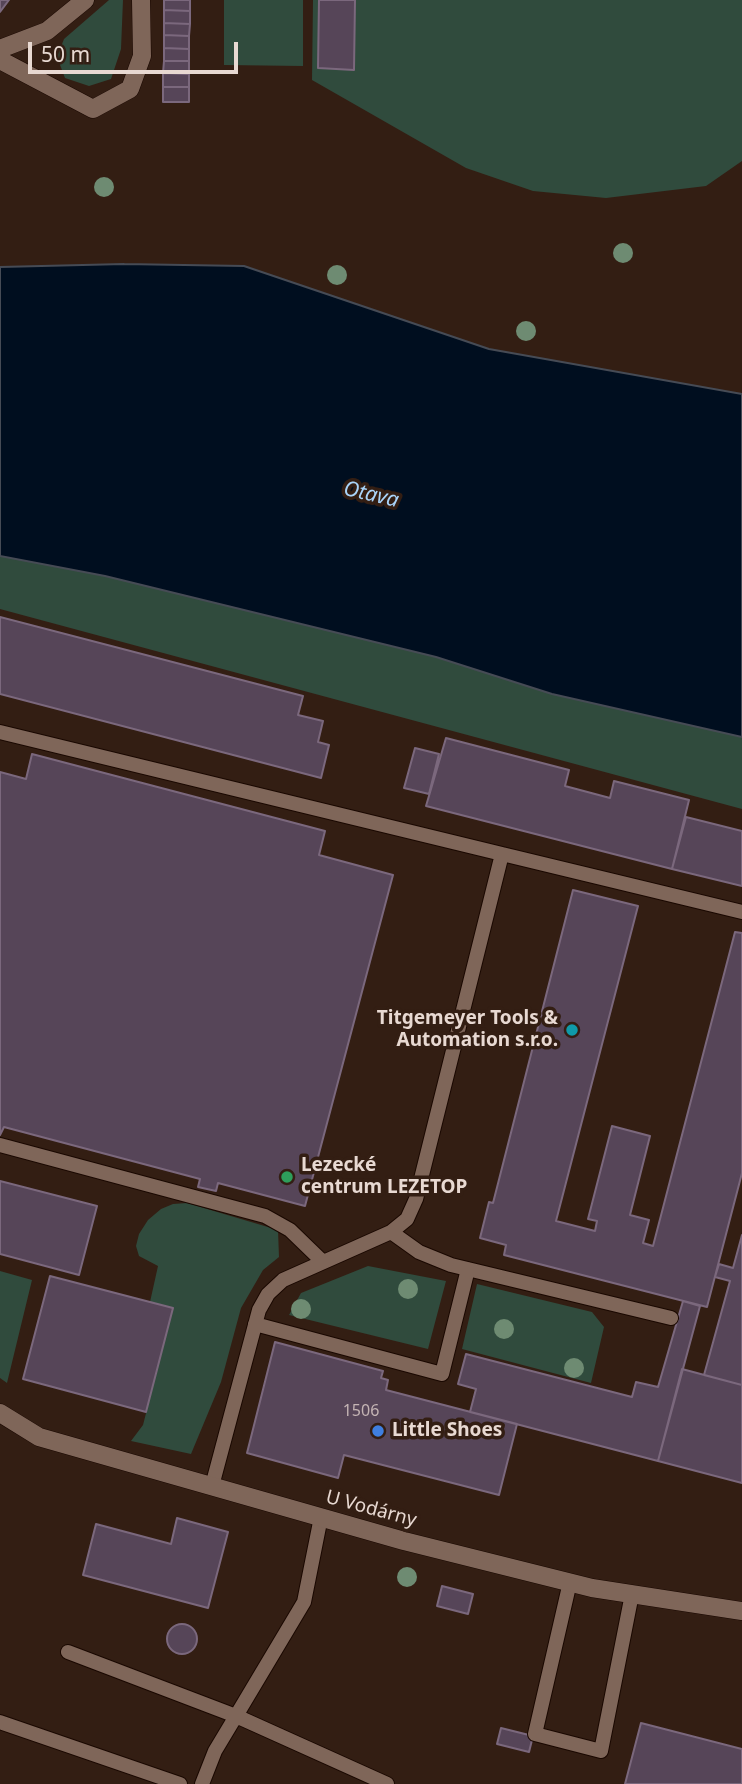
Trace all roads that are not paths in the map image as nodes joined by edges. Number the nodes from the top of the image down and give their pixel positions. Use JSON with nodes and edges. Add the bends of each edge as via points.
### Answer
{"nodes":[{"id":1,"x":85,"y":0,"type":"edge"},
{"id":2,"x":141,"y":0,"type":"edge"},
{"id":3,"x":0,"y":49,"type":"edge"},
{"id":4,"x":0,"y":60,"type":"edge"},
{"id":5,"x":0,"y":732,"type":"edge"},
{"id":6,"x":502,"y":854,"type":"junction"},
{"id":7,"x":742,"y":912,"type":"edge"},
{"id":8,"x":0,"y":1145,"type":"edge"},
{"id":9,"x":391,"y":1232,"type":"junction"},
{"id":10,"x":323,"y":1262,"type":"junction"},
{"id":11,"x":468,"y":1269,"type":"junction"},
{"id":12,"x":671,"y":1318,"type":"dead end"},
{"id":13,"x":255,"y":1324,"type":"junction"},
{"id":14,"x":0,"y":1413,"type":"edge"},
{"id":15,"x":212,"y":1486,"type":"junction"},
{"id":16,"x":321,"y":1517,"type":"junction"},
{"id":17,"x":570,"y":1582,"type":"junction"},
{"id":18,"x":632,"y":1594,"type":"junction"},
{"id":19,"x":742,"y":1611,"type":"edge"},
{"id":20,"x":68,"y":1653,"type":"dead end"},
{"id":21,"x":236,"y":1716,"type":"junction"},
{"id":22,"x":0,"y":1722,"type":"edge"},
{"id":23,"x":180,"y":1784,"type":"edge"},
{"id":24,"x":202,"y":1784,"type":"edge"},
{"id":25,"x":387,"y":1784,"type":"edge"}],
"edges":[{"from":1,"to":3,"type":"street","via":[[47,30]]},
{"from":2,"to":4,"type":"street","via":[[142,56],[130,89],[93,109]]},
{"from":5,"to":6,"type":"lane"},
{"from":6,"to":7,"type":"lane"},
{"from":6,"to":9,"type":"lane","via":[[416,1199],[407,1219]]},
{"from":8,"to":10,"type":"lane","via":[[265,1216],[290,1230]]},
{"from":9,"to":10,"type":"lane"},
{"from":9,"to":11,"type":"lane","via":[[419,1252]]},
{"from":10,"to":13,"type":"lane","via":[[283,1280],[268,1294]]},
{"from":11,"to":12,"type":"lane"},
{"from":11,"to":13,"type":"lane","via":[[442,1374]]},
{"from":13,"to":15,"type":"lane"},
{"from":14,"to":15,"type":"street","name":"U Vodárny","via":[[39,1437]]},
{"from":15,"to":16,"type":"street","name":"U Vodárny"},
{"from":16,"to":17,"type":"street","name":"U Vodárny"},
{"from":16,"to":21,"type":"lane","via":[[303,1602]]},
{"from":17,"to":18,"type":"street","name":"U Vodárny"},
{"from":17,"to":18,"type":"lane","via":[[535,1734],[601,1751]]},
{"from":18,"to":19,"type":"street","name":"U Vodárny"},
{"from":20,"to":21,"type":"lane"},
{"from":21,"to":24,"type":"lane"},
{"from":21,"to":25,"type":"lane"},
{"from":22,"to":23,"type":"lane"}]}
